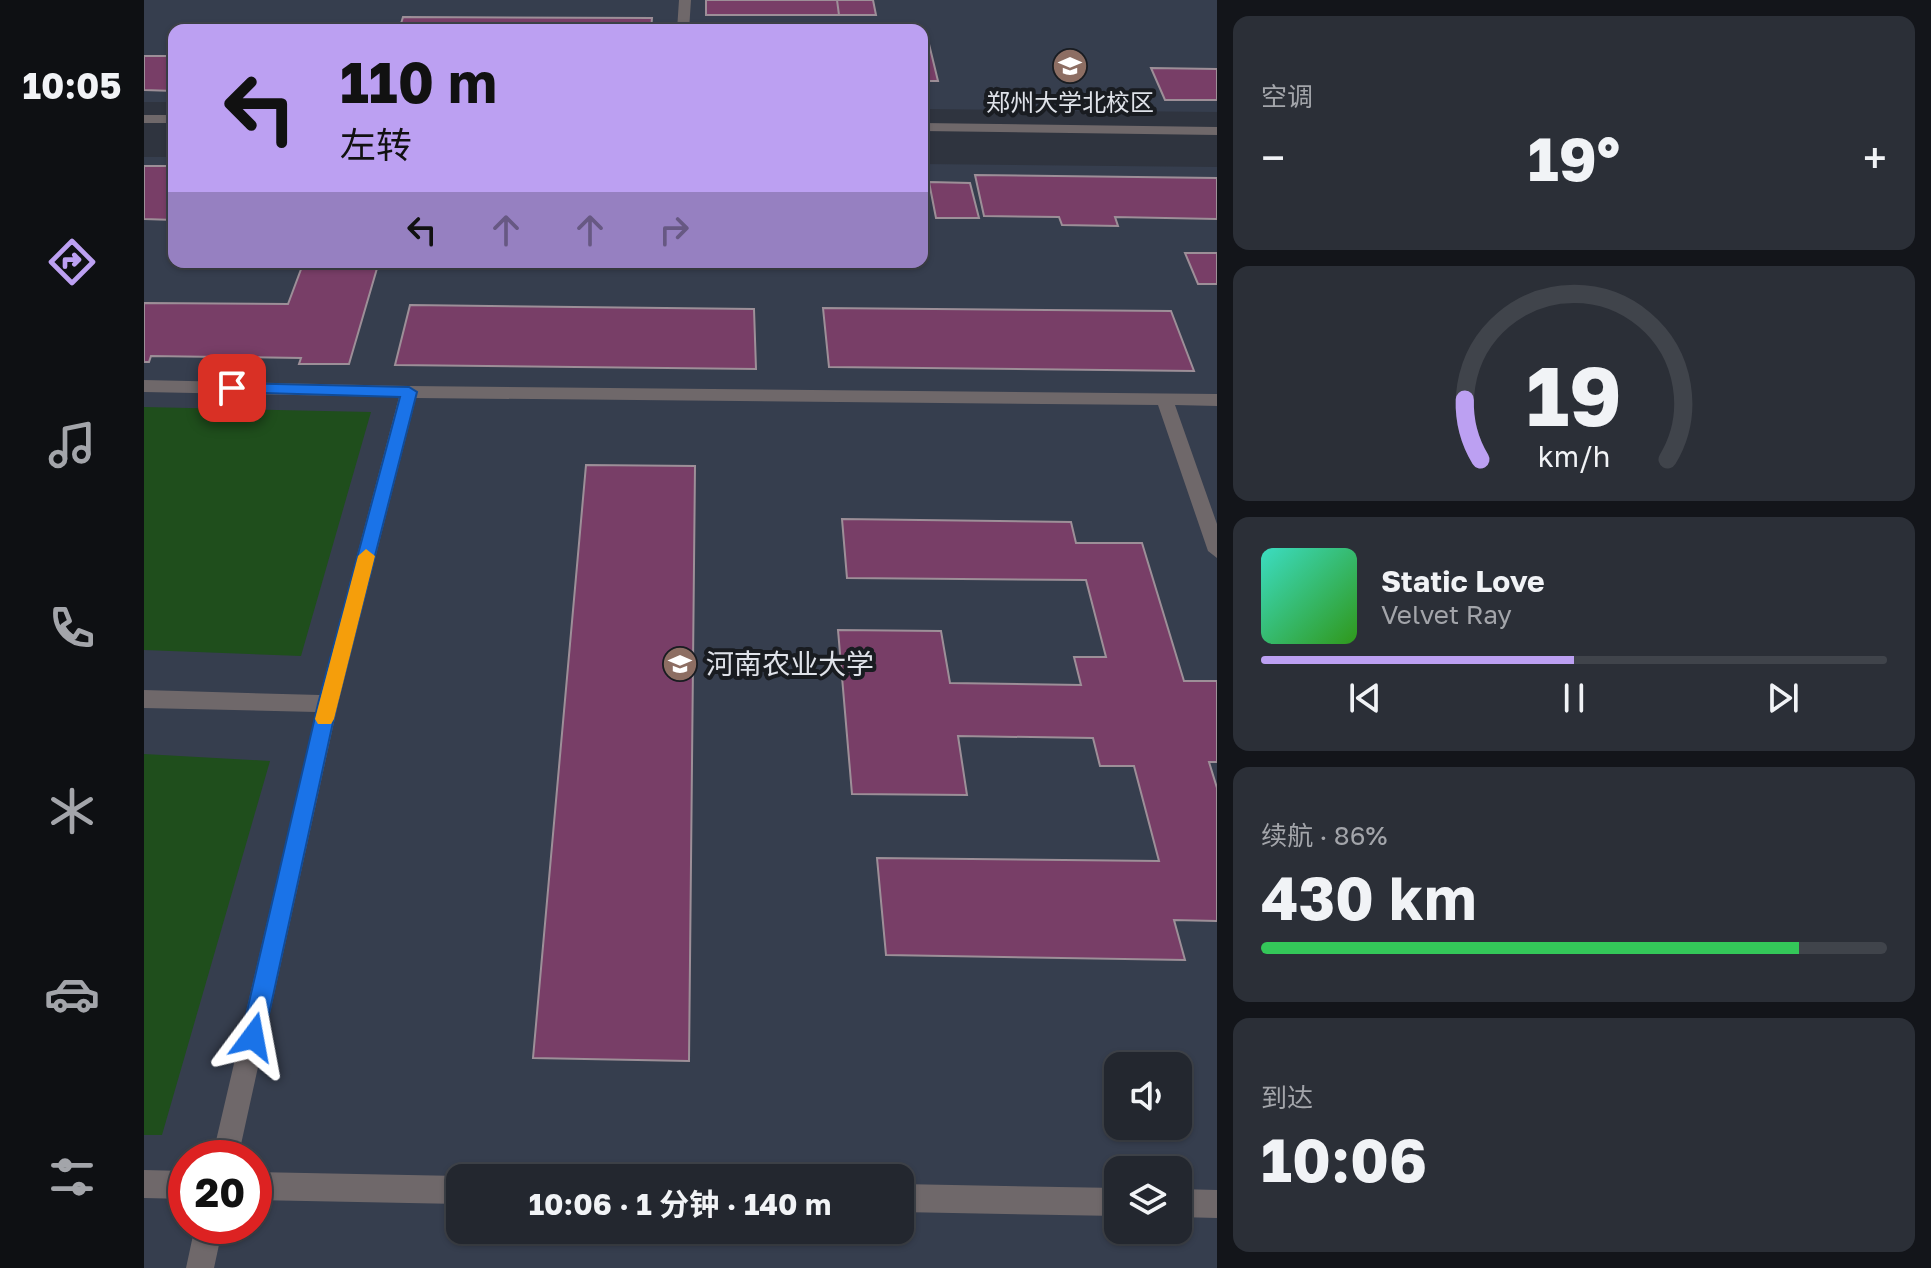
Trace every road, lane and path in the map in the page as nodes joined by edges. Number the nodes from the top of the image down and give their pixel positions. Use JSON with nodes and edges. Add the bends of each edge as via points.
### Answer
{"nodes":[{"id":1,"x":685,"y":0,"type":"edge"},
{"id":2,"x":683,"y":24,"type":"edge"},
{"id":3,"x":144,"y":119,"type":"edge"},
{"id":4,"x":168,"y":119,"type":"edge"},
{"id":5,"x":928,"y":127,"type":"edge"},
{"id":6,"x":1217,"y":131,"type":"edge"},
{"id":7,"x":144,"y":386,"type":"edge"},
{"id":8,"x":409,"y":392,"type":"junction"},
{"id":9,"x":1164,"y":399,"type":"junction"},
{"id":10,"x":1217,"y":400,"type":"edge"},
{"id":11,"x":1217,"y":551,"type":"edge"},
{"id":12,"x":144,"y":699,"type":"edge"},
{"id":13,"x":328,"y":704,"type":"junction"},
{"id":14,"x":229,"y":1140,"type":"edge"},
{"id":15,"x":144,"y":1184,"type":"edge"},
{"id":16,"x":168,"y":1185,"type":"edge"},
{"id":17,"x":272,"y":1186,"type":"edge"},
{"id":18,"x":446,"y":1190,"type":"edge"},
{"id":19,"x":914,"y":1198,"type":"edge"},
{"id":20,"x":1104,"y":1202,"type":"edge"},
{"id":21,"x":1192,"y":1203,"type":"edge"},
{"id":22,"x":1217,"y":1204,"type":"edge"},
{"id":23,"x":205,"y":1244,"type":"edge"},
{"id":24,"x":200,"y":1268,"type":"edge"}],
"edges":[{"from":1,"to":2,"type":"street"},
{"from":3,"to":4,"type":"street"},
{"from":5,"to":6,"type":"street"},
{"from":7,"to":8,"type":"street"},
{"from":8,"to":9,"type":"street"},
{"from":8,"to":13,"type":"street"},
{"from":9,"to":10,"type":"street"},
{"from":9,"to":11,"type":"street"},
{"from":12,"to":13,"type":"street"},
{"from":13,"to":14,"type":"street"},
{"from":15,"to":16,"type":"street"},
{"from":17,"to":18,"type":"street"},
{"from":19,"to":20,"type":"street"},
{"from":21,"to":22,"type":"street"},
{"from":23,"to":24,"type":"street"}]}
